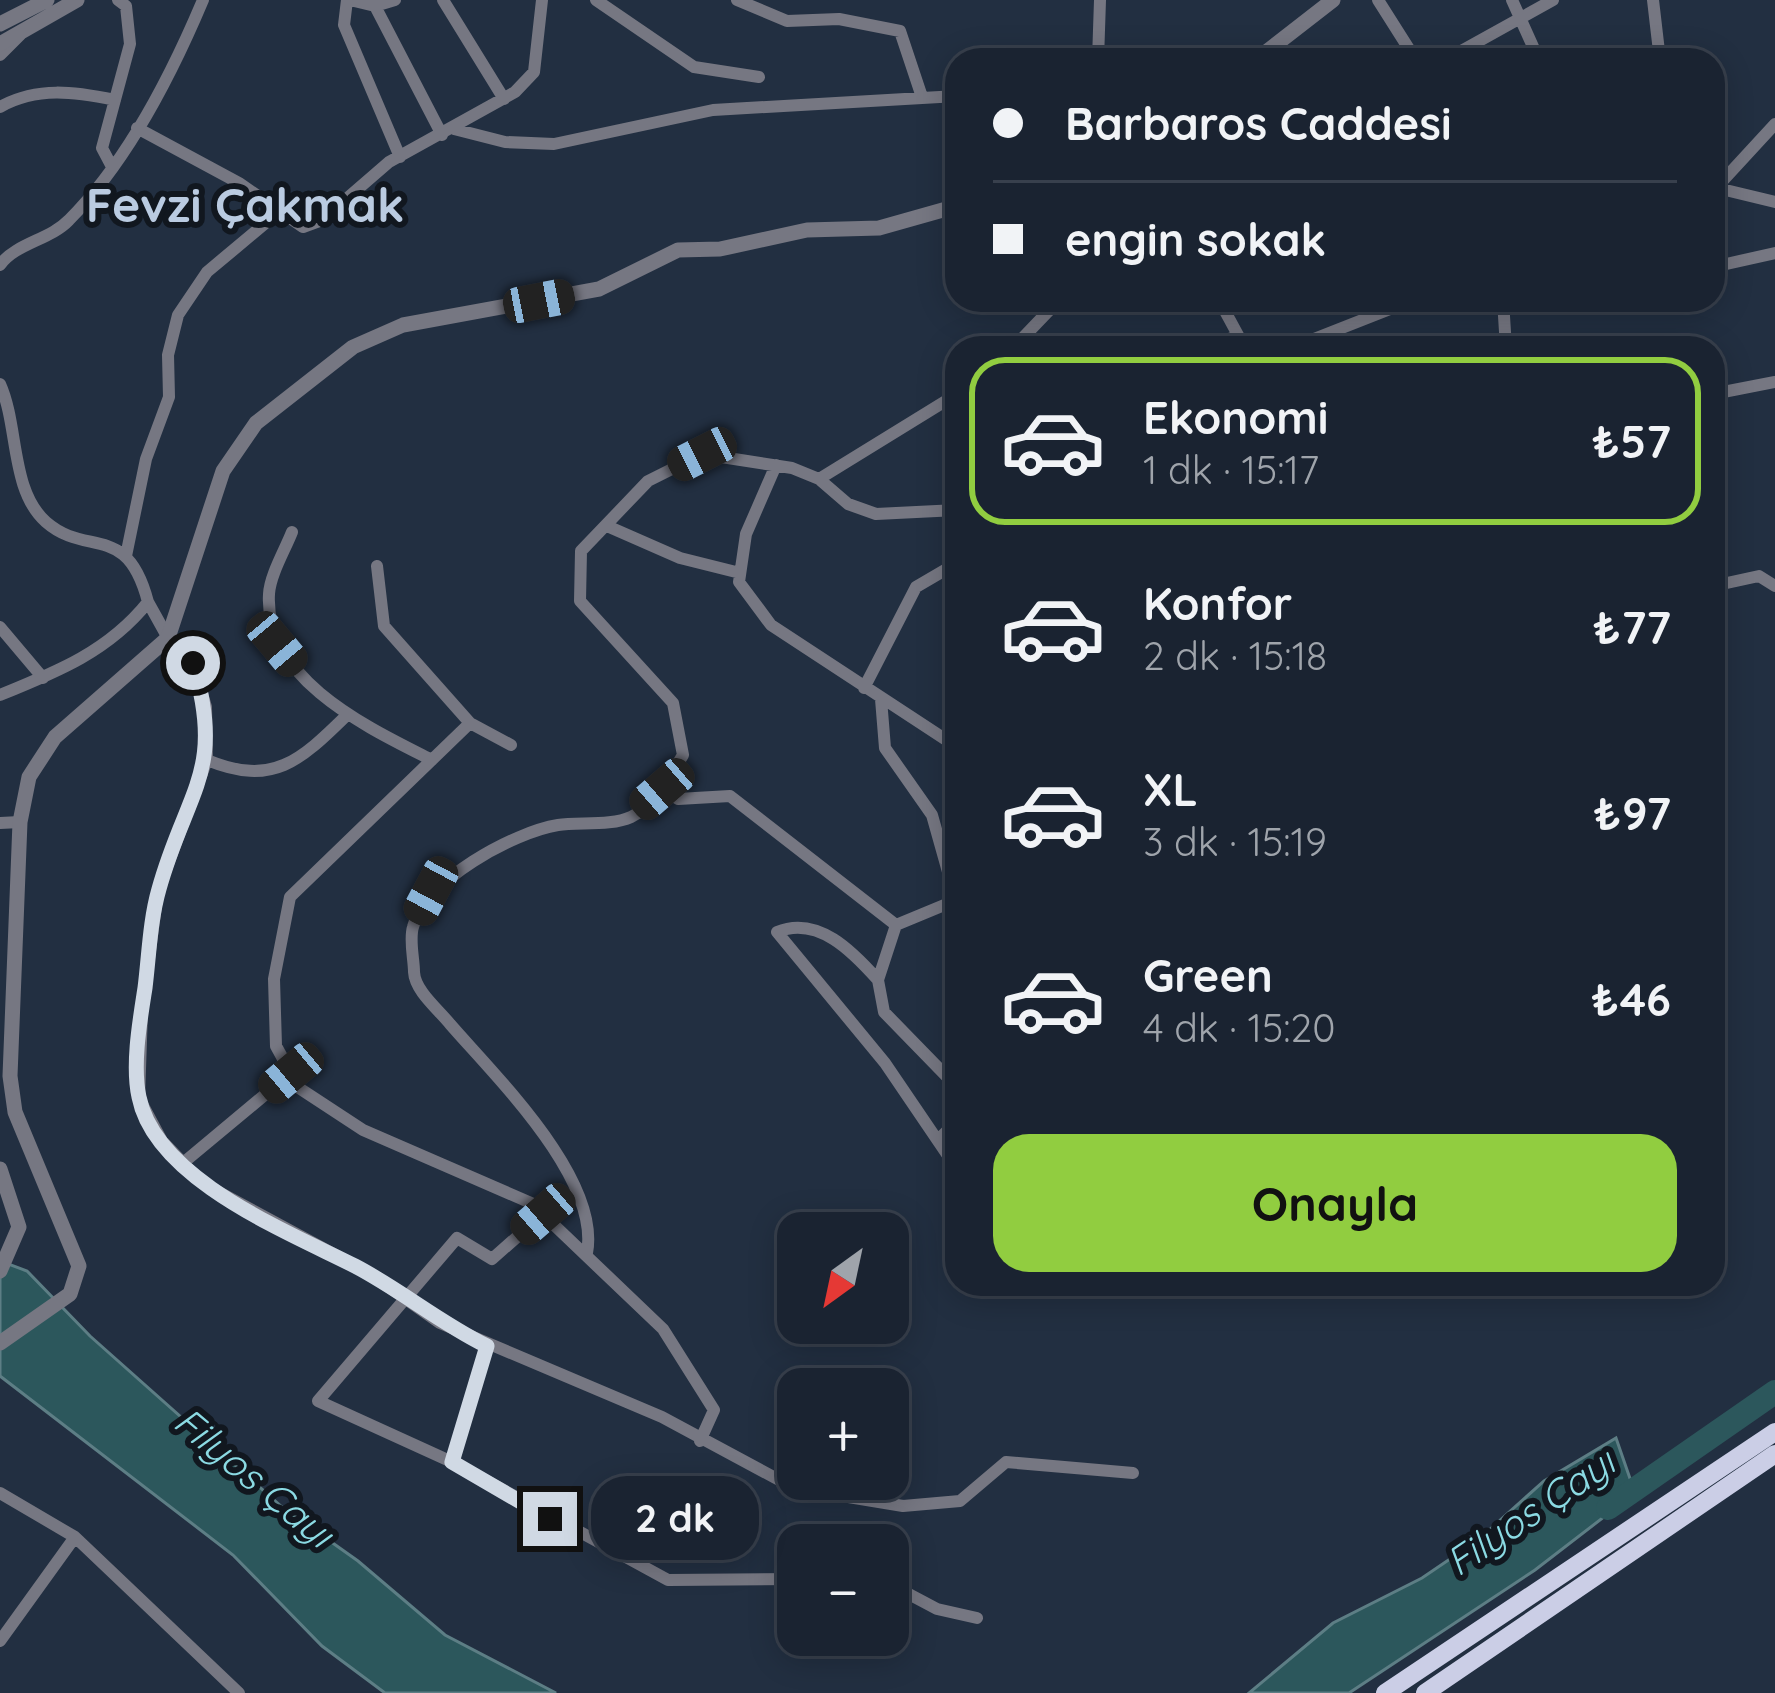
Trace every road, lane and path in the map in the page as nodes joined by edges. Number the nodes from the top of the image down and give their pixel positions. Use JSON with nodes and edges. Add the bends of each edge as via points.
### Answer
{"nodes":[{"id":1,"x":47,"y":0,"type":"edge"},
{"id":2,"x":77,"y":0,"type":"edge"},
{"id":3,"x":118,"y":0,"type":"edge"},
{"id":4,"x":203,"y":0,"type":"edge"},
{"id":5,"x":349,"y":0,"type":"edge"},
{"id":6,"x":395,"y":0,"type":"edge"},
{"id":7,"x":443,"y":0,"type":"edge"},
{"id":8,"x":542,"y":0,"type":"edge"},
{"id":9,"x":596,"y":0,"type":"edge"},
{"id":10,"x":737,"y":0,"type":"edge"},
{"id":11,"x":1100,"y":0,"type":"edge"},
{"id":12,"x":1333,"y":0,"type":"edge"},
{"id":13,"x":1378,"y":0,"type":"edge"},
{"id":14,"x":1512,"y":0,"type":"edge"},
{"id":15,"x":1553,"y":0,"type":"edge"},
{"id":16,"x":1653,"y":0,"type":"edge"},
{"id":17,"x":376,"y":6,"type":"junction"},
{"id":18,"x":1518,"y":20,"type":"junction"},
{"id":19,"x":0,"y":24,"type":"edge"},
{"id":20,"x":21,"y":34,"type":"junction"},
{"id":21,"x":0,"y":44,"type":"edge"},
{"id":22,"x":1098,"y":48,"type":"edge"},
{"id":23,"x":1271,"y":48,"type":"edge"},
{"id":24,"x":1408,"y":48,"type":"edge"},
{"id":25,"x":1467,"y":48,"type":"edge"},
{"id":26,"x":1533,"y":48,"type":"edge"},
{"id":27,"x":1659,"y":48,"type":"edge"},
{"id":28,"x":0,"y":56,"type":"edge"},
{"id":29,"x":759,"y":76,"type":"dead end"},
{"id":30,"x":945,"y":96,"type":"edge"},
{"id":31,"x":922,"y":97,"type":"junction"},
{"id":32,"x":504,"y":99,"type":"junction"},
{"id":33,"x":116,"y":100,"type":"junction"},
{"id":34,"x":0,"y":107,"type":"edge"},
{"id":35,"x":1775,"y":124,"type":"edge"},
{"id":36,"x":137,"y":128,"type":"junction"},
{"id":37,"x":448,"y":132,"type":"junction"},
{"id":38,"x":400,"y":157,"type":"junction"},
{"id":39,"x":111,"y":165,"type":"junction"},
{"id":40,"x":1725,"y":176,"type":"edge"},
{"id":41,"x":1725,"y":191,"type":"edge"},
{"id":42,"x":1775,"y":202,"type":"edge"},
{"id":43,"x":945,"y":209,"type":"edge"},
{"id":44,"x":280,"y":211,"type":"junction"},
{"id":45,"x":1775,"y":253,"type":"edge"},
{"id":46,"x":1725,"y":263,"type":"edge"},
{"id":47,"x":0,"y":265,"type":"edge"},
{"id":48,"x":1048,"y":312,"type":"edge"},
{"id":49,"x":1383,"y":312,"type":"edge"},
{"id":50,"x":1024,"y":336,"type":"edge"},
{"id":51,"x":1322,"y":336,"type":"edge"},
{"id":52,"x":1775,"y":382,"type":"edge"},
{"id":53,"x":0,"y":383,"type":"edge"},
{"id":54,"x":1725,"y":392,"type":"edge"},
{"id":55,"x":945,"y":401,"type":"edge"},
{"id":56,"x":776,"y":465,"type":"junction"},
{"id":57,"x":819,"y":479,"type":"junction"},
{"id":58,"x":945,"y":511,"type":"edge"},
{"id":59,"x":607,"y":526,"type":"junction"},
{"id":60,"x":292,"y":532,"type":"dead end"},
{"id":61,"x":126,"y":556,"type":"junction"},
{"id":62,"x":377,"y":566,"type":"dead end"},
{"id":63,"x":945,"y":570,"type":"edge"},
{"id":64,"x":1775,"y":570,"type":"edge"},
{"id":65,"x":740,"y":573,"type":"junction"},
{"id":66,"x":1759,"y":577,"type":"junction"},
{"id":67,"x":1725,"y":584,"type":"edge"},
{"id":68,"x":1775,"y":586,"type":"edge"},
{"id":69,"x":148,"y":602,"type":"junction"},
{"id":70,"x":0,"y":627,"type":"edge"},
{"id":71,"x":168,"y":638,"type":"junction"},
{"id":72,"x":43,"y":678,"type":"junction"},
{"id":73,"x":864,"y":688,"type":"junction"},
{"id":74,"x":0,"y":695,"type":"edge"},
{"id":75,"x":881,"y":699,"type":"junction"},
{"id":76,"x":347,"y":715,"type":"junction"},
{"id":77,"x":470,"y":723,"type":"junction"},
{"id":78,"x":945,"y":739,"type":"edge"},
{"id":79,"x":511,"y":745,"type":"dead end"},
{"id":80,"x":207,"y":760,"type":"junction"},
{"id":81,"x":432,"y":760,"type":"junction"},
{"id":82,"x":662,"y":789,"type":"junction"},
{"id":83,"x":20,"y":822,"type":"junction"},
{"id":84,"x":0,"y":823,"type":"edge"},
{"id":85,"x":945,"y":863,"type":"edge"},
{"id":86,"x":945,"y":907,"type":"edge"},
{"id":87,"x":896,"y":925,"type":"junction"},
{"id":88,"x":878,"y":980,"type":"junction"},
{"id":89,"x":884,"y":1012,"type":"junction"},
{"id":90,"x":860,"y":1030,"type":"junction"},
{"id":91,"x":291,"y":1073,"type":"junction"},
{"id":92,"x":5,"y":1074,"type":"edge"},
{"id":93,"x":945,"y":1075,"type":"edge"},
{"id":94,"x":8,"y":1115,"type":"edge"},
{"id":95,"x":945,"y":1133,"type":"edge"},
{"id":96,"x":940,"y":1138,"type":"junction"},
{"id":97,"x":945,"y":1147,"type":"edge"},
{"id":98,"x":183,"y":1163,"type":"junction"},
{"id":99,"x":0,"y":1168,"type":"edge"},
{"id":100,"x":543,"y":1214,"type":"junction"},
{"id":101,"x":587,"y":1253,"type":"junction"},
{"id":102,"x":0,"y":1270,"type":"edge"},
{"id":103,"x":403,"y":1297,"type":"junction"},
{"id":104,"x":0,"y":1343,"type":"edge"},
{"id":105,"x":487,"y":1346,"type":"junction"},
{"id":106,"x":1775,"y":1432,"type":"edge"},
{"id":107,"x":700,"y":1442,"type":"junction"},
{"id":108,"x":1775,"y":1454,"type":"edge"},
{"id":109,"x":452,"y":1462,"type":"junction"},
{"id":110,"x":1133,"y":1473,"type":"dead end"},
{"id":111,"x":0,"y":1493,"type":"edge"},
{"id":112,"x":75,"y":1537,"type":"junction"},
{"id":113,"x":777,"y":1579,"type":"edge"},
{"id":114,"x":909,"y":1594,"type":"edge"},
{"id":115,"x":977,"y":1618,"type":"dead end"},
{"id":116,"x":0,"y":1641,"type":"edge"},
{"id":117,"x":239,"y":1693,"type":"edge"},
{"id":118,"x":1385,"y":1693,"type":"edge"},
{"id":119,"x":1425,"y":1693,"type":"edge"}],
"edges":[{"from":1,"to":19,"type":"street"},
{"from":2,"to":20,"type":"street"},
{"from":3,"to":33,"type":"street","via":[[126,6],[130,44]]},
{"from":4,"to":36,"type":"street"},
{"from":5,"to":17,"type":"street"},
{"from":5,"to":38,"type":"street","via":[[344,25]]},
{"from":6,"to":17,"type":"street"},
{"from":7,"to":32,"type":"street"},
{"from":8,"to":32,"type":"street","via":[[534,72]]},
{"from":9,"to":29,"type":"street","via":[[694,67]]},
{"from":10,"to":31,"type":"street","via":[[787,21],[839,19],[900,31]]},
{"from":11,"to":22,"type":"street"},
{"from":12,"to":23,"type":"street"},
{"from":13,"to":24,"type":"street"},
{"from":14,"to":18,"type":"street"},
{"from":15,"to":18,"type":"street"},
{"from":16,"to":27,"type":"street"},
{"from":17,"to":37,"type":"street"},
{"from":18,"to":25,"type":"street"},
{"from":18,"to":26,"type":"street"},
{"from":20,"to":21,"type":"street"},
{"from":20,"to":28,"type":"street"},
{"from":30,"to":31,"type":"street"},
{"from":31,"to":37,"type":"street","via":[[713,110],[554,144]]},
{"from":32,"to":37,"type":"street"},
{"from":33,"to":34,"type":"street","via":[[72,91],[21,95]]},
{"from":33,"to":39,"type":"street","via":[[102,148]]},
{"from":35,"to":40,"type":"street"},
{"from":36,"to":39,"type":"street"},
{"from":36,"to":44,"type":"street"},
{"from":37,"to":38,"type":"street"},
{"from":38,"to":44,"type":"street","via":[[322,220],[303,227]]},
{"from":39,"to":47,"type":"street","via":[[71,219]]},
{"from":41,"to":42,"type":"street"},
{"from":43,"to":71,"type":"street","via":[[879,228],[677,250],[599,290],[433,318],[353,347],[232,451]]},
{"from":44,"to":61,"type":"street","via":[[208,272],[178,315],[169,397],[146,459]]},
{"from":45,"to":46,"type":"street"},
{"from":48,"to":50,"type":"street"},
{"from":49,"to":51,"type":"street"},
{"from":52,"to":54,"type":"street"},
{"from":53,"to":61,"type":"street","via":[[27,500],[49,525]]},
{"from":55,"to":57,"type":"street"},
{"from":56,"to":57,"type":"street"},
{"from":56,"to":59,"type":"street","via":[[702,454],[648,481]]},
{"from":56,"to":65,"type":"street","via":[[746,534]]},
{"from":57,"to":58,"type":"street","via":[[848,504],[876,514]]},
{"from":59,"to":65,"type":"street"},
{"from":59,"to":82,"type":"street","via":[[580,551],[580,601],[673,703],[683,754]]},
{"from":60,"to":76,"type":"street","via":[[268,593],[277,644]]},
{"from":61,"to":69,"type":"street"},
{"from":62,"to":77,"type":"street","via":[[384,626]]},
{"from":63,"to":73,"type":"street","via":[[916,586]]},
{"from":64,"to":66,"type":"street"},
{"from":65,"to":73,"type":"street","via":[[771,625]]},
{"from":66,"to":67,"type":"street"},
{"from":66,"to":68,"type":"street"},
{"from":69,"to":71,"type":"street"},
{"from":69,"to":72,"type":"street","via":[[126,629]]},
{"from":70,"to":72,"type":"street"},
{"from":71,"to":80,"type":"street","via":[[193,663],[206,707]]},
{"from":71,"to":83,"type":"street","via":[[39,757]]},
{"from":72,"to":74,"type":"street"},
{"from":73,"to":75,"type":"street"},
{"from":75,"to":78,"type":"street"},
{"from":75,"to":85,"type":"street","via":[[886,748],[932,815]]},
{"from":76,"to":80,"type":"street","via":[[310,751],[274,770],[242,774]]},
{"from":76,"to":81,"type":"street"},
{"from":77,"to":79,"type":"street"},
{"from":77,"to":81,"type":"street"},
{"from":80,"to":98,"type":"street","via":[[158,891],[142,1011],[139,1098]]},
{"from":81,"to":91,"type":"street","via":[[290,898],[274,979],[277,1046]]},
{"from":82,"to":87,"type":"street","via":[[678,799],[730,796]]},
{"from":82,"to":101,"type":"street","via":[[630,818],[551,826],[478,859],[431,891],[412,928],[415,982],[562,1166],[584,1205]]},
{"from":83,"to":84,"type":"street"},
{"from":83,"to":92,"type":"street"},
{"from":86,"to":87,"type":"street"},
{"from":87,"to":88,"type":"street"},
{"from":88,"to":89,"type":"street"},
{"from":88,"to":90,"type":"street","via":[[824,934],[777,932]]},
{"from":89,"to":90,"type":"street"},
{"from":89,"to":93,"type":"street"},
{"from":90,"to":96,"type":"street"},
{"from":91,"to":98,"type":"street"},
{"from":91,"to":100,"type":"street","via":[[299,1088],[363,1130]]},
{"from":92,"to":94,"type":"street"},
{"from":94,"to":104,"type":"street","via":[[74,1249],[78,1281]]},
{"from":95,"to":96,"type":"street"},
{"from":96,"to":97,"type":"street"},
{"from":98,"to":103,"type":"street","via":[[202,1183]]},
{"from":99,"to":102,"type":"street","via":[[19,1227]]},
{"from":100,"to":101,"type":"street"},
{"from":100,"to":103,"type":"street","via":[[492,1258],[457,1238]]},
{"from":101,"to":107,"type":"street","via":[[663,1329],[714,1410]]},
{"from":103,"to":105,"type":"street"},
{"from":103,"to":109,"type":"street","via":[[318,1401]]},
{"from":105,"to":107,"type":"street","via":[[662,1417]]},
{"from":105,"to":109,"type":"street"},
{"from":106,"to":118,"type":"highway"},
{"from":107,"to":110,"type":"street","via":[[794,1488],[903,1506],[960,1501],[1006,1462]]},
{"from":108,"to":119,"type":"highway"},
{"from":109,"to":113,"type":"street","via":[[668,1580]]},
{"from":111,"to":112,"type":"street"},
{"from":112,"to":116,"type":"street"},
{"from":112,"to":117,"type":"street"},
{"from":114,"to":115,"type":"street"}]}
